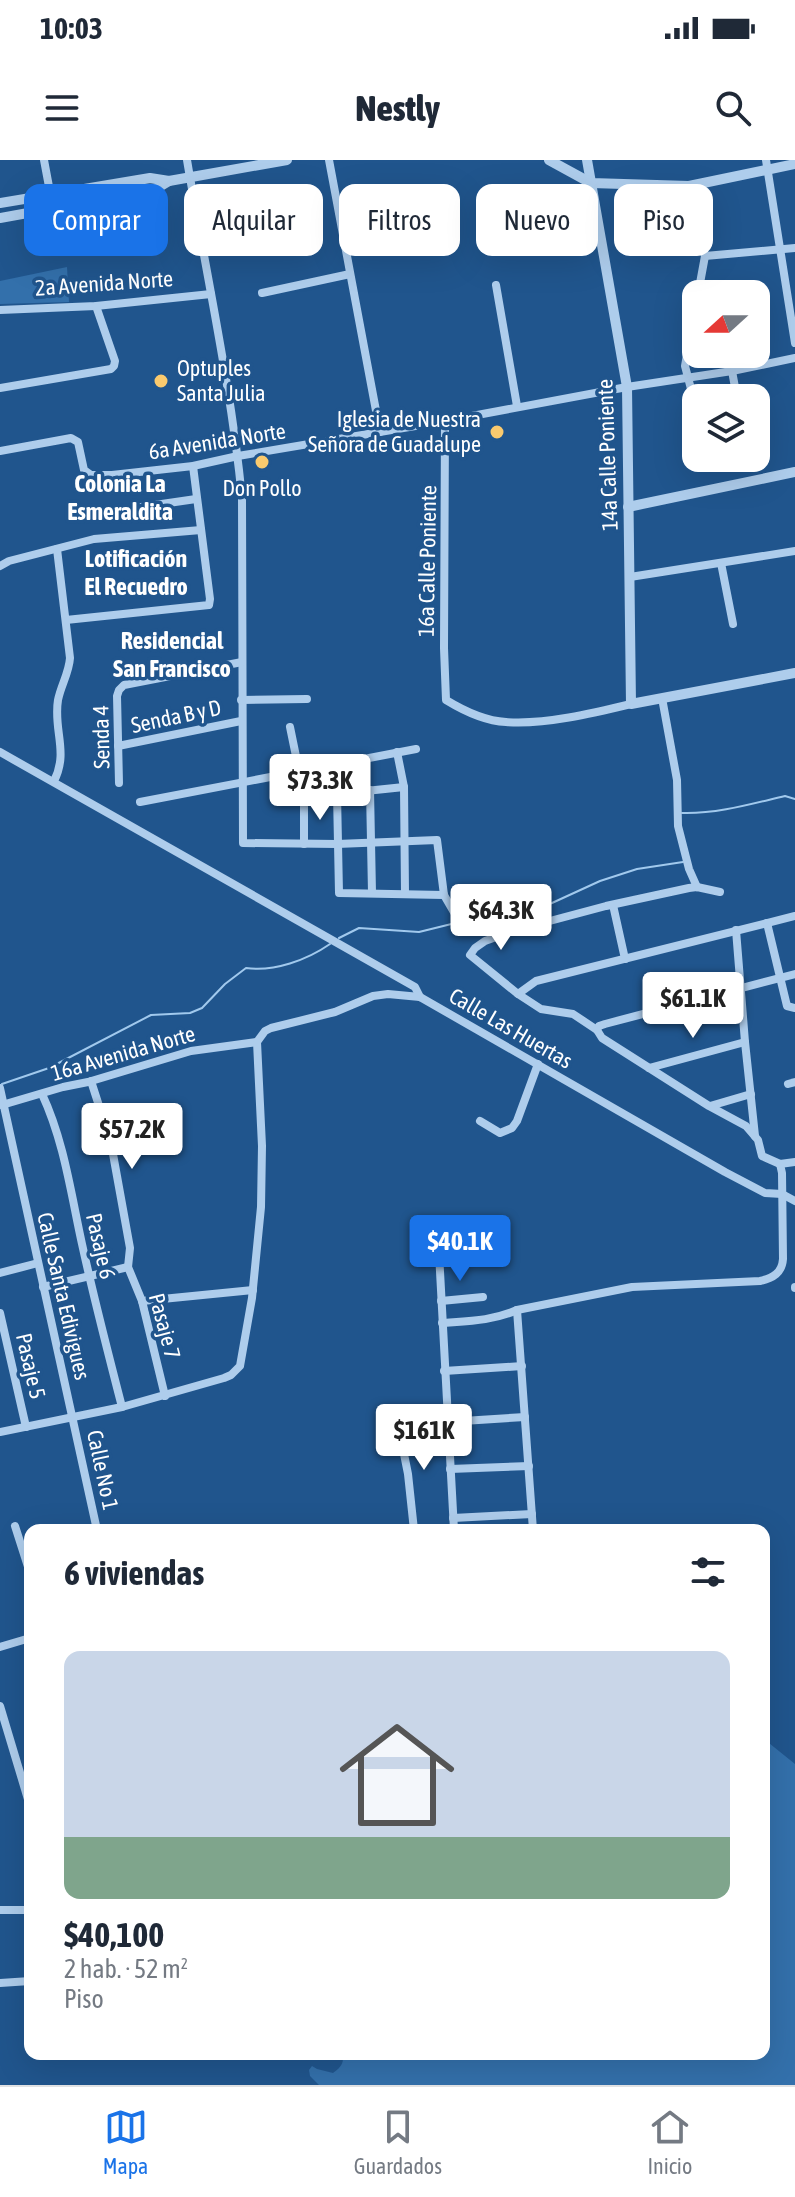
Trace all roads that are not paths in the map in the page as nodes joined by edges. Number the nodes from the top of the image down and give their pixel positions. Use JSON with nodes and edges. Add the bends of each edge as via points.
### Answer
{"nodes":[{"id":1,"x":44,"y":160,"type":"edge"},
{"id":2,"x":187,"y":160,"type":"edge"},
{"id":3,"x":287,"y":160,"type":"edge"},
{"id":4,"x":329,"y":160,"type":"edge"},
{"id":5,"x":549,"y":160,"type":"edge"},
{"id":6,"x":587,"y":160,"type":"edge"},
{"id":7,"x":795,"y":164,"type":"edge"},
{"id":8,"x":767,"y":165,"type":"edge"},
{"id":9,"x":190,"y":177,"type":"junction"},
{"id":10,"x":169,"y":181,"type":"junction"},
{"id":11,"x":591,"y":183,"type":"junction"},
{"id":12,"x":49,"y":184,"type":"edge"},
{"id":13,"x":113,"y":184,"type":"edge"},
{"id":14,"x":164,"y":184,"type":"edge"},
{"id":15,"x":624,"y":184,"type":"edge"},
{"id":16,"x":696,"y":184,"type":"edge"},
{"id":17,"x":24,"y":199,"type":"edge"},
{"id":18,"x":0,"y":203,"type":"edge"},
{"id":19,"x":339,"y":212,"type":"edge"},
{"id":20,"x":24,"y":213,"type":"edge"},
{"id":21,"x":0,"y":218,"type":"edge"},
{"id":22,"x":795,"y":248,"type":"edge"},
{"id":23,"x":782,"y":250,"type":"junction"},
{"id":24,"x":713,"y":255,"type":"edge"},
{"id":25,"x":347,"y":256,"type":"edge"},
{"id":26,"x":705,"y":256,"type":"edge"},
{"id":27,"x":350,"y":274,"type":"junction"},
{"id":28,"x":701,"y":280,"type":"edge"},
{"id":29,"x":496,"y":285,"type":"dead end"},
{"id":30,"x":262,"y":293,"type":"dead end"},
{"id":31,"x":211,"y":294,"type":"junction"},
{"id":32,"x":96,"y":306,"type":"junction"},
{"id":33,"x":0,"y":310,"type":"edge"},
{"id":34,"x":795,"y":343,"type":"edge"},
{"id":35,"x":795,"y":358,"type":"edge"},
{"id":36,"x":686,"y":368,"type":"edge"},
{"id":37,"x":732,"y":371,"type":"junction"},
{"id":38,"x":687,"y":377,"type":"junction"},
{"id":39,"x":689,"y":384,"type":"edge"},
{"id":40,"x":734,"y":384,"type":"edge"},
{"id":41,"x":627,"y":387,"type":"junction"},
{"id":42,"x":0,"y":388,"type":"edge"},
{"id":43,"x":517,"y":406,"type":"junction"},
{"id":44,"x":445,"y":421,"type":"junction"},
{"id":45,"x":380,"y":432,"type":"junction"},
{"id":46,"x":0,"y":451,"type":"edge"},
{"id":47,"x":238,"y":456,"type":"junction"},
{"id":48,"x":193,"y":466,"type":"junction"},
{"id":49,"x":795,"y":472,"type":"edge"},
{"id":50,"x":196,"y":499,"type":"junction"},
{"id":51,"x":628,"y":507,"type":"junction"},
{"id":52,"x":79,"y":516,"type":"dead end"},
{"id":53,"x":201,"y":530,"type":"junction"},
{"id":54,"x":57,"y":549,"type":"junction"},
{"id":55,"x":795,"y":551,"type":"edge"},
{"id":56,"x":721,"y":563,"type":"junction"},
{"id":57,"x":0,"y":566,"type":"edge"},
{"id":58,"x":630,"y":577,"type":"junction"},
{"id":59,"x":66,"y":620,"type":"junction"},
{"id":60,"x":733,"y":624,"type":"dead end"},
{"id":61,"x":242,"y":662,"type":"junction"},
{"id":62,"x":795,"y":673,"type":"edge"},
{"id":63,"x":662,"y":698,"type":"junction"},
{"id":64,"x":307,"y":699,"type":"dead end"},
{"id":65,"x":241,"y":700,"type":"junction"},
{"id":66,"x":631,"y":704,"type":"junction"},
{"id":67,"x":241,"y":721,"type":"junction"},
{"id":68,"x":290,"y":727,"type":"dead end"},
{"id":69,"x":118,"y":746,"type":"junction"},
{"id":70,"x":416,"y":749,"type":"dead end"},
{"id":71,"x":0,"y":752,"type":"edge"},
{"id":72,"x":397,"y":752,"type":"junction"},
{"id":73,"x":299,"y":771,"type":"junction"},
{"id":74,"x":54,"y":781,"type":"junction"},
{"id":75,"x":242,"y":781,"type":"junction"},
{"id":76,"x":119,"y":783,"type":"dead end"},
{"id":77,"x":404,"y":787,"type":"junction"},
{"id":78,"x":370,"y":790,"type":"junction"},
{"id":79,"x":304,"y":800,"type":"dead end"},
{"id":80,"x":140,"y":802,"type":"dead end"},
{"id":81,"x":405,"y":841,"type":"junction"},
{"id":82,"x":371,"y":843,"type":"junction"},
{"id":83,"x":304,"y":844,"type":"junction"},
{"id":84,"x":337,"y":844,"type":"junction"},
{"id":85,"x":697,"y":887,"type":"junction"},
{"id":86,"x":720,"y":892,"type":"dead end"},
{"id":87,"x":372,"y":893,"type":"junction"},
{"id":88,"x":405,"y":894,"type":"junction"},
{"id":89,"x":444,"y":895,"type":"junction"},
{"id":90,"x":613,"y":905,"type":"junction"},
{"id":91,"x":455,"y":914,"type":"dead end"},
{"id":92,"x":795,"y":916,"type":"edge"},
{"id":93,"x":767,"y":923,"type":"junction"},
{"id":94,"x":736,"y":930,"type":"junction"},
{"id":95,"x":625,"y":959,"type":"junction"},
{"id":96,"x":795,"y":974,"type":"edge"},
{"id":97,"x":780,"y":977,"type":"junction"},
{"id":98,"x":742,"y":987,"type":"junction"},
{"id":99,"x":518,"y":994,"type":"junction"},
{"id":100,"x":420,"y":997,"type":"junction"},
{"id":101,"x":795,"y":1008,"type":"edge"},
{"id":102,"x":597,"y":1030,"type":"junction"},
{"id":103,"x":257,"y":1042,"type":"junction"},
{"id":104,"x":745,"y":1042,"type":"junction"},
{"id":105,"x":538,"y":1064,"type":"junction"},
{"id":106,"x":649,"y":1068,"type":"junction"},
{"id":107,"x":91,"y":1081,"type":"junction"},
{"id":108,"x":0,"y":1088,"type":"edge"},
{"id":109,"x":42,"y":1094,"type":"junction"},
{"id":110,"x":751,"y":1094,"type":"junction"},
{"id":111,"x":2,"y":1105,"type":"edge"},
{"id":112,"x":709,"y":1106,"type":"junction"},
{"id":113,"x":480,"y":1121,"type":"dead end"},
{"id":114,"x":755,"y":1136,"type":"junction"},
{"id":115,"x":795,"y":1162,"type":"edge"},
{"id":116,"x":780,"y":1164,"type":"junction"},
{"id":117,"x":782,"y":1194,"type":"junction"},
{"id":118,"x":795,"y":1201,"type":"edge"},
{"id":119,"x":484,"y":1251,"type":"dead end"},
{"id":120,"x":38,"y":1263,"type":"junction"},
{"id":121,"x":128,"y":1267,"type":"junction"},
{"id":122,"x":0,"y":1273,"type":"edge"},
{"id":123,"x":89,"y":1276,"type":"junction"},
{"id":124,"x":43,"y":1287,"type":"junction"},
{"id":125,"x":253,"y":1290,"type":"junction"},
{"id":126,"x":483,"y":1297,"type":"dead end"},
{"id":127,"x":142,"y":1301,"type":"junction"},
{"id":128,"x":441,"y":1301,"type":"junction"},
{"id":129,"x":517,"y":1310,"type":"junction"},
{"id":130,"x":0,"y":1313,"type":"edge"},
{"id":131,"x":442,"y":1323,"type":"junction"},
{"id":132,"x":522,"y":1366,"type":"junction"},
{"id":133,"x":444,"y":1371,"type":"junction"},
{"id":134,"x":165,"y":1396,"type":"junction"},
{"id":135,"x":122,"y":1407,"type":"junction"},
{"id":136,"x":525,"y":1417,"type":"junction"},
{"id":137,"x":73,"y":1418,"type":"junction"},
{"id":138,"x":448,"y":1424,"type":"junction"},
{"id":139,"x":26,"y":1427,"type":"junction"},
{"id":140,"x":0,"y":1432,"type":"edge"},
{"id":141,"x":529,"y":1466,"type":"junction"},
{"id":142,"x":450,"y":1469,"type":"junction"},
{"id":143,"x":532,"y":1514,"type":"junction"},
{"id":144,"x":453,"y":1518,"type":"junction"},
{"id":145,"x":96,"y":1524,"type":"edge"},
{"id":146,"x":413,"y":1524,"type":"edge"},
{"id":147,"x":454,"y":1524,"type":"edge"},
{"id":148,"x":533,"y":1524,"type":"edge"},
{"id":149,"x":15,"y":1526,"type":"dead end"},
{"id":150,"x":24,"y":1554,"type":"edge"},
{"id":151,"x":24,"y":1640,"type":"edge"},
{"id":152,"x":0,"y":1647,"type":"edge"},
{"id":153,"x":0,"y":1706,"type":"edge"},
{"id":154,"x":24,"y":1786,"type":"edge"},
{"id":155,"x":0,"y":1910,"type":"edge"},
{"id":156,"x":24,"y":1910,"type":"edge"},
{"id":157,"x":24,"y":1981,"type":"edge"},
{"id":158,"x":0,"y":1983,"type":"edge"}],
"edges":[{"from":1,"to":12,"type":"street"},
{"from":2,"to":9,"type":"street"},
{"from":3,"to":9,"type":"street"},
{"from":4,"to":19,"type":"street"},
{"from":5,"to":11,"type":"street"},
{"from":6,"to":11,"type":"street","name":"14a Calle Poniente"},
{"from":7,"to":8,"type":"street"},
{"from":8,"to":16,"type":"street"},
{"from":8,"to":23,"type":"street"},
{"from":9,"to":10,"type":"street"},
{"from":9,"to":31,"type":"street"},
{"from":10,"to":13,"type":"street","via":[[150,178]]},
{"from":10,"to":14,"type":"street"},
{"from":11,"to":15,"type":"street"},
{"from":11,"to":41,"type":"street","name":"14a Calle Poniente"},
{"from":17,"to":18,"type":"street"},
{"from":20,"to":21,"type":"street"},
{"from":22,"to":23,"type":"street"},
{"from":23,"to":24,"type":"street"},
{"from":23,"to":34,"type":"street"},
{"from":25,"to":27,"type":"street"},
{"from":26,"to":28,"type":"street"},
{"from":27,"to":30,"type":"street"},
{"from":27,"to":45,"type":"street"},
{"from":29,"to":43,"type":"street"},
{"from":31,"to":32,"type":"street","name":"2a Avenida Norte"},
{"from":31,"to":47,"type":"street"},
{"from":32,"to":33,"type":"street","name":"2a Avenida Norte"},
{"from":32,"to":42,"type":"street","via":[[115,361],[111,369]]},
{"from":35,"to":37,"type":"street","name":"6a Avenida Norte"},
{"from":36,"to":38,"type":"street"},
{"from":37,"to":38,"type":"street","name":"6a Avenida Norte"},
{"from":37,"to":40,"type":"street"},
{"from":38,"to":39,"type":"street"},
{"from":38,"to":41,"type":"street","name":"6a Avenida Norte"},
{"from":41,"to":43,"type":"street","name":"6a Avenida Norte"},
{"from":41,"to":51,"type":"street","name":"14a Calle Poniente"},
{"from":43,"to":44,"type":"street","name":"6a Avenida Norte"},
{"from":44,"to":45,"type":"street","name":"6a Avenida Norte"},
{"from":44,"to":66,"type":"street","name":"16a Calle Poniente","via":[[446,700],[505,722],[586,715]]},
{"from":45,"to":47,"type":"street","name":"6a Avenida Norte"},
{"from":46,"to":48,"type":"street","name":"6a Avenida Norte","via":[[71,438],[78,442],[84,470],[91,475]]},
{"from":47,"to":48,"type":"street","name":"6a Avenida Norte"},
{"from":47,"to":61,"type":"street"},
{"from":48,"to":50,"type":"street"},
{"from":49,"to":51,"type":"street"},
{"from":50,"to":52,"type":"street"},
{"from":50,"to":53,"type":"street"},
{"from":51,"to":58,"type":"street","name":"14a Calle Poniente"},
{"from":53,"to":54,"type":"street","via":[[111,536]]},
{"from":53,"to":59,"type":"street","via":[[209,605]]},
{"from":54,"to":57,"type":"street"},
{"from":54,"to":59,"type":"street"},
{"from":55,"to":56,"type":"street"},
{"from":56,"to":58,"type":"street"},
{"from":56,"to":60,"type":"street"},
{"from":58,"to":66,"type":"street","name":"14a Calle Poniente"},
{"from":59,"to":74,"type":"street","via":[[70,658],[58,701],[61,763]]},
{"from":61,"to":65,"type":"street"},
{"from":61,"to":69,"type":"street","name":"Senda 4","via":[[124,685],[117,696]]},
{"from":62,"to":63,"type":"street"},
{"from":63,"to":66,"type":"street"},
{"from":63,"to":85,"type":"street","via":[[677,780],[678,826]]},
{"from":64,"to":65,"type":"street"},
{"from":65,"to":67,"type":"street"},
{"from":67,"to":69,"type":"street","name":"Senda B y D"},
{"from":67,"to":75,"type":"street"},
{"from":68,"to":73,"type":"street"},
{"from":69,"to":76,"type":"street","name":"Senda 4"},
{"from":70,"to":72,"type":"street"},
{"from":71,"to":74,"type":"street"},
{"from":72,"to":73,"type":"street"},
{"from":72,"to":77,"type":"street"},
{"from":73,"to":75,"type":"street"},
{"from":74,"to":100,"type":"street","via":[[415,987]]},
{"from":75,"to":80,"type":"street"},
{"from":75,"to":83,"type":"street","via":[[243,843]]},
{"from":77,"to":78,"type":"street"},
{"from":77,"to":81,"type":"street"},
{"from":78,"to":82,"type":"street"},
{"from":78,"to":84,"type":"street","via":[[337,794]]},
{"from":79,"to":83,"type":"street"},
{"from":81,"to":82,"type":"street"},
{"from":81,"to":88,"type":"street"},
{"from":81,"to":89,"type":"street","via":[[437,840]]},
{"from":82,"to":84,"type":"street"},
{"from":82,"to":87,"type":"street"},
{"from":83,"to":84,"type":"street"},
{"from":84,"to":87,"type":"street","via":[[339,893]]},
{"from":85,"to":86,"type":"street"},
{"from":85,"to":90,"type":"street"},
{"from":87,"to":88,"type":"street"},
{"from":88,"to":89,"type":"street"},
{"from":89,"to":91,"type":"street"},
{"from":90,"to":95,"type":"street"},
{"from":90,"to":99,"type":"street","via":[[516,930],[475,948],[470,955]]},
{"from":92,"to":93,"type":"street"},
{"from":93,"to":94,"type":"street"},
{"from":93,"to":97,"type":"street"},
{"from":94,"to":95,"type":"street"},
{"from":94,"to":98,"type":"street"},
{"from":95,"to":99,"type":"street","via":[[536,981]]},
{"from":96,"to":97,"type":"street"},
{"from":97,"to":98,"type":"street"},
{"from":97,"to":101,"type":"street","via":[[787,1006]]},
{"from":98,"to":102,"type":"street"},
{"from":98,"to":104,"type":"street"},
{"from":99,"to":102,"type":"street","via":[[541,1009],[573,1014]]},
{"from":100,"to":103,"type":"street","name":"Calle Las Huertas","via":[[373,996],[271,1028]]},
{"from":100,"to":105,"type":"street","name":"Calle Las Huertas"},
{"from":102,"to":106,"type":"street"},
{"from":103,"to":107,"type":"street","name":"16a Avenida Norte","via":[[191,1051]]},
{"from":103,"to":125,"type":"street","via":[[261,1207]]},
{"from":104,"to":106,"type":"street"},
{"from":104,"to":110,"type":"street"},
{"from":105,"to":113,"type":"street","via":[[512,1128],[500,1133]]},
{"from":105,"to":117,"type":"street","name":"Calle Las Huertas","via":[[725,1172],[765,1193]]},
{"from":106,"to":112,"type":"street"},
{"from":107,"to":109,"type":"street","name":"16a Avenida Norte"},
{"from":107,"to":121,"type":"street","name":"Pasaje 7","via":[[111,1143],[130,1248]]},
{"from":108,"to":111,"type":"street","name":"Calle Santa Edivigues"},
{"from":109,"to":111,"type":"street","name":"16a Avenida Norte"},
{"from":109,"to":123,"type":"street","name":"Pasaje 6","via":[[63,1155]]},
{"from":110,"to":112,"type":"street"},
{"from":110,"to":114,"type":"street"},
{"from":111,"to":120,"type":"street","name":"Calle Santa Edivigues"},
{"from":112,"to":114,"type":"street"},
{"from":114,"to":116,"type":"street","via":[[762,1156]]},
{"from":115,"to":116,"type":"street"},
{"from":116,"to":117,"type":"street"},
{"from":117,"to":118,"type":"street","name":"Calle Las Huertas"},
{"from":117,"to":129,"type":"street","via":[[783,1265],[770,1279],[632,1287]]},
{"from":119,"to":128,"type":"street","via":[[439,1253]]},
{"from":120,"to":122,"type":"street"},
{"from":120,"to":124,"type":"street","name":"Calle Santa Edivigues"},
{"from":121,"to":123,"type":"street"},
{"from":121,"to":127,"type":"street","name":"Pasaje 7"},
{"from":123,"to":124,"type":"street"},
{"from":123,"to":135,"type":"street","name":"Pasaje 6"},
{"from":124,"to":137,"type":"street","name":"Calle Santa Edivigues"},
{"from":125,"to":127,"type":"street"},
{"from":125,"to":134,"type":"street","via":[[240,1366],[231,1375]]},
{"from":126,"to":128,"type":"street"},
{"from":127,"to":134,"type":"street","name":"Pasaje 7"},
{"from":128,"to":131,"type":"street"},
{"from":129,"to":131,"type":"street","via":[[484,1321]]},
{"from":129,"to":132,"type":"street"},
{"from":130,"to":139,"type":"street","name":"Pasaje 5"},
{"from":131,"to":133,"type":"street"},
{"from":132,"to":133,"type":"street"},
{"from":132,"to":136,"type":"street"},
{"from":133,"to":138,"type":"street"},
{"from":134,"to":135,"type":"street"},
{"from":135,"to":137,"type":"street"},
{"from":136,"to":138,"type":"street"},
{"from":136,"to":141,"type":"street"},
{"from":137,"to":139,"type":"street"},
{"from":137,"to":145,"type":"street","name":"Calle No 1"},
{"from":138,"to":142,"type":"street"},
{"from":138,"to":146,"type":"street","via":[[400,1434]]},
{"from":139,"to":140,"type":"street"},
{"from":141,"to":142,"type":"street"},
{"from":141,"to":143,"type":"street"},
{"from":142,"to":144,"type":"street"},
{"from":143,"to":144,"type":"street"},
{"from":143,"to":148,"type":"street"},
{"from":144,"to":147,"type":"street"},
{"from":149,"to":150,"type":"street"},
{"from":151,"to":152,"type":"street"},
{"from":153,"to":154,"type":"street"},
{"from":155,"to":156,"type":"street"},
{"from":157,"to":158,"type":"street"}]}
